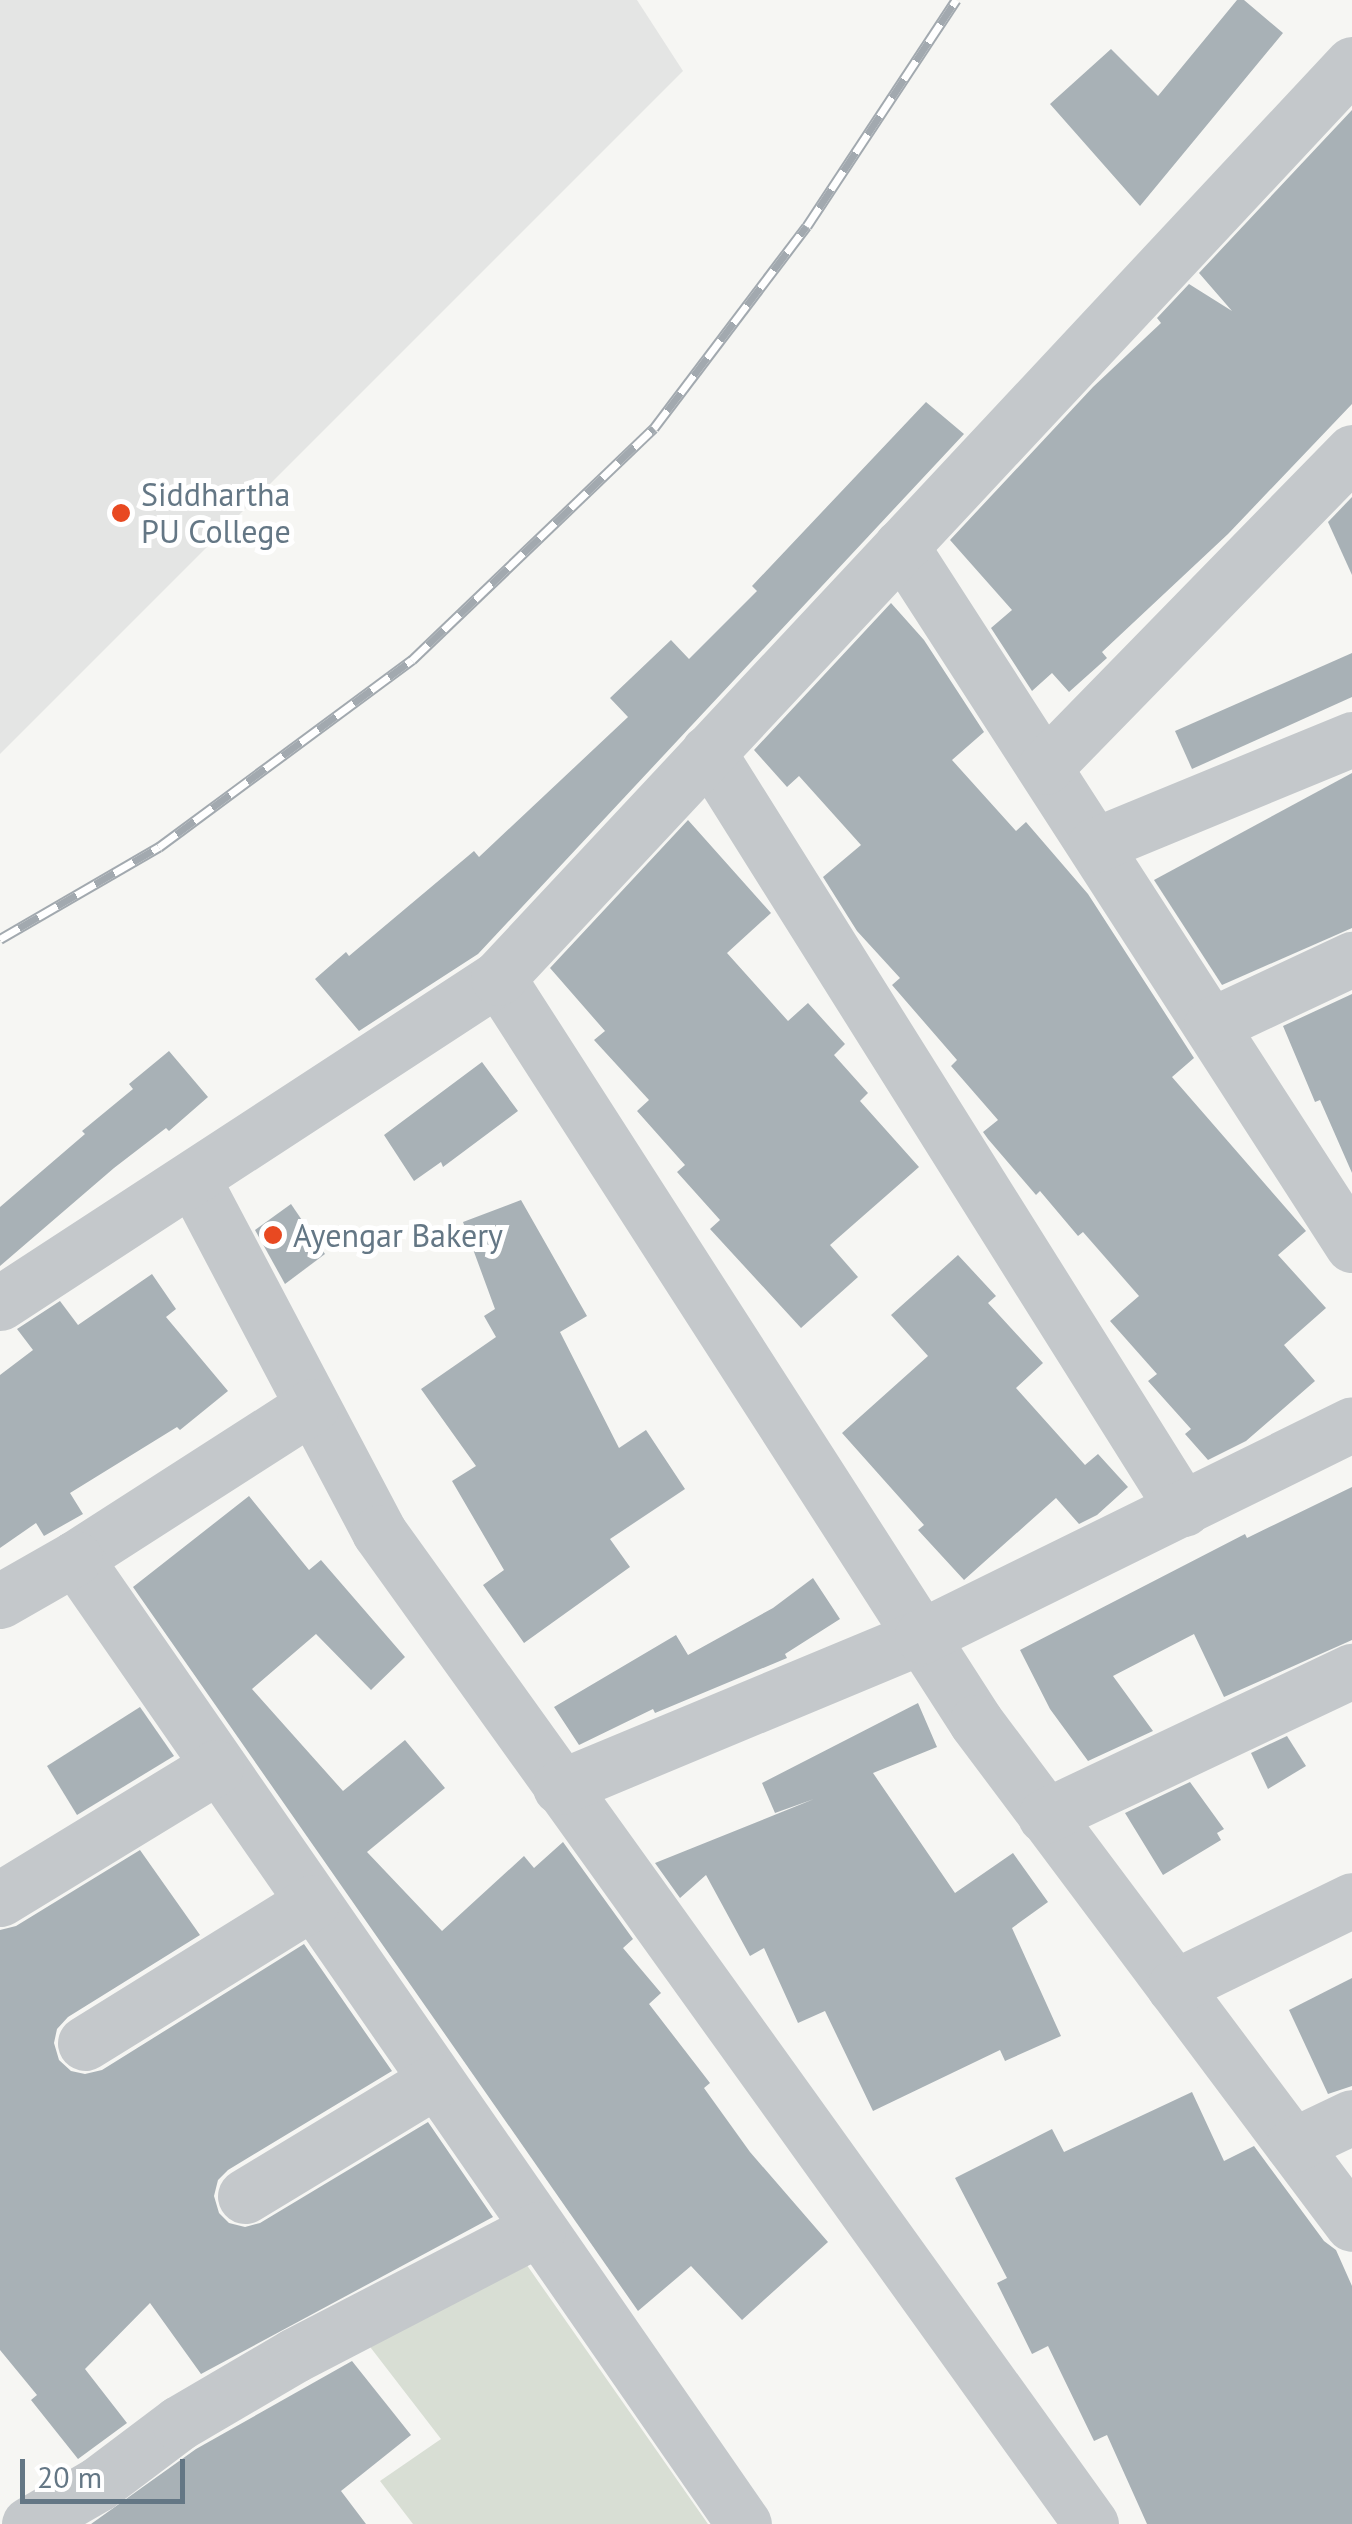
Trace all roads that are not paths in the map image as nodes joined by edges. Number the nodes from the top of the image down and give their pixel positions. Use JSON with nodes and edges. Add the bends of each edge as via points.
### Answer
{"nodes":[{"id":1,"x":1352,"y":64,"type":"edge"},
{"id":2,"x":1352,"y":452,"type":"edge"},
{"id":3,"x":901,"y":546,"type":"junction"},
{"id":4,"x":1352,"y":739,"type":"edge"},
{"id":5,"x":708,"y":752,"type":"junction"},
{"id":6,"x":1045,"y":767,"type":"junction"},
{"id":7,"x":1095,"y":846,"type":"junction"},
{"id":8,"x":1352,"y":959,"type":"edge"},
{"id":9,"x":498,"y":978,"type":"junction"},
{"id":10,"x":1210,"y":1025,"type":"junction"},
{"id":11,"x":194,"y":1179,"type":"junction"},
{"id":12,"x":1335,"y":1184,"type":"edge"},
{"id":13,"x":1352,"y":1245,"type":"edge"},
{"id":14,"x":0,"y":1303,"type":"edge"},
{"id":15,"x":312,"y":1406,"type":"junction"},
{"id":16,"x":1352,"y":1424,"type":"edge"},
{"id":17,"x":1182,"y":1509,"type":"junction"},
{"id":18,"x":75,"y":1558,"type":"junction"},
{"id":19,"x":0,"y":1601,"type":"edge"},
{"id":20,"x":922,"y":1636,"type":"junction"},
{"id":21,"x":1352,"y":1671,"type":"edge"},
{"id":22,"x":216,"y":1768,"type":"junction"},
{"id":23,"x":560,"y":1788,"type":"junction"},
{"id":24,"x":1046,"y":1816,"type":"junction"},
{"id":25,"x":0,"y":1899,"type":"edge"},
{"id":26,"x":1352,"y":1900,"type":"edge"},
{"id":27,"x":312,"y":1902,"type":"junction"},
{"id":28,"x":1174,"y":1986,"type":"junction"},
{"id":29,"x":86,"y":2042,"type":"dead end"},
{"id":30,"x":435,"y":2080,"type":"junction"},
{"id":31,"x":1352,"y":2116,"type":"edge"},
{"id":32,"x":1293,"y":2145,"type":"junction"},
{"id":33,"x":245,"y":2196,"type":"dead end"},
{"id":34,"x":1352,"y":2224,"type":"edge"},
{"id":35,"x":538,"y":2229,"type":"junction"},
{"id":36,"x":30,"y":2524,"type":"edge"},
{"id":37,"x":744,"y":2524,"type":"edge"},
{"id":38,"x":1091,"y":2524,"type":"edge"}],
"edges":[{"from":1,"to":3,"type":"street"},
{"from":2,"to":6,"type":"street"},
{"from":3,"to":5,"type":"street"},
{"from":3,"to":6,"type":"street"},
{"from":4,"to":7,"type":"street"},
{"from":5,"to":9,"type":"street"},
{"from":5,"to":17,"type":"street"},
{"from":6,"to":7,"type":"street"},
{"from":7,"to":10,"type":"street"},
{"from":8,"to":10,"type":"street"},
{"from":9,"to":11,"type":"street"},
{"from":9,"to":20,"type":"street"},
{"from":10,"to":12,"type":"street"},
{"from":11,"to":14,"type":"street"},
{"from":11,"to":15,"type":"street"},
{"from":12,"to":13,"type":"street"},
{"from":15,"to":18,"type":"street"},
{"from":15,"to":23,"type":"street","via":[[379,1532]]},
{"from":16,"to":17,"type":"street"},
{"from":17,"to":20,"type":"street"},
{"from":18,"to":19,"type":"street"},
{"from":18,"to":22,"type":"street"},
{"from":20,"to":23,"type":"street"},
{"from":20,"to":24,"type":"street"},
{"from":21,"to":24,"type":"street"},
{"from":22,"to":25,"type":"street"},
{"from":22,"to":27,"type":"street"},
{"from":23,"to":38,"type":"street"},
{"from":24,"to":28,"type":"street"},
{"from":26,"to":28,"type":"street"},
{"from":27,"to":29,"type":"street"},
{"from":27,"to":30,"type":"street"},
{"from":28,"to":32,"type":"street"},
{"from":30,"to":33,"type":"street"},
{"from":30,"to":35,"type":"street"},
{"from":31,"to":32,"type":"street"},
{"from":32,"to":34,"type":"street"},
{"from":35,"to":36,"type":"street","via":[[295,2355],[178,2423],[98,2484]]},
{"from":35,"to":37,"type":"street"}]}
